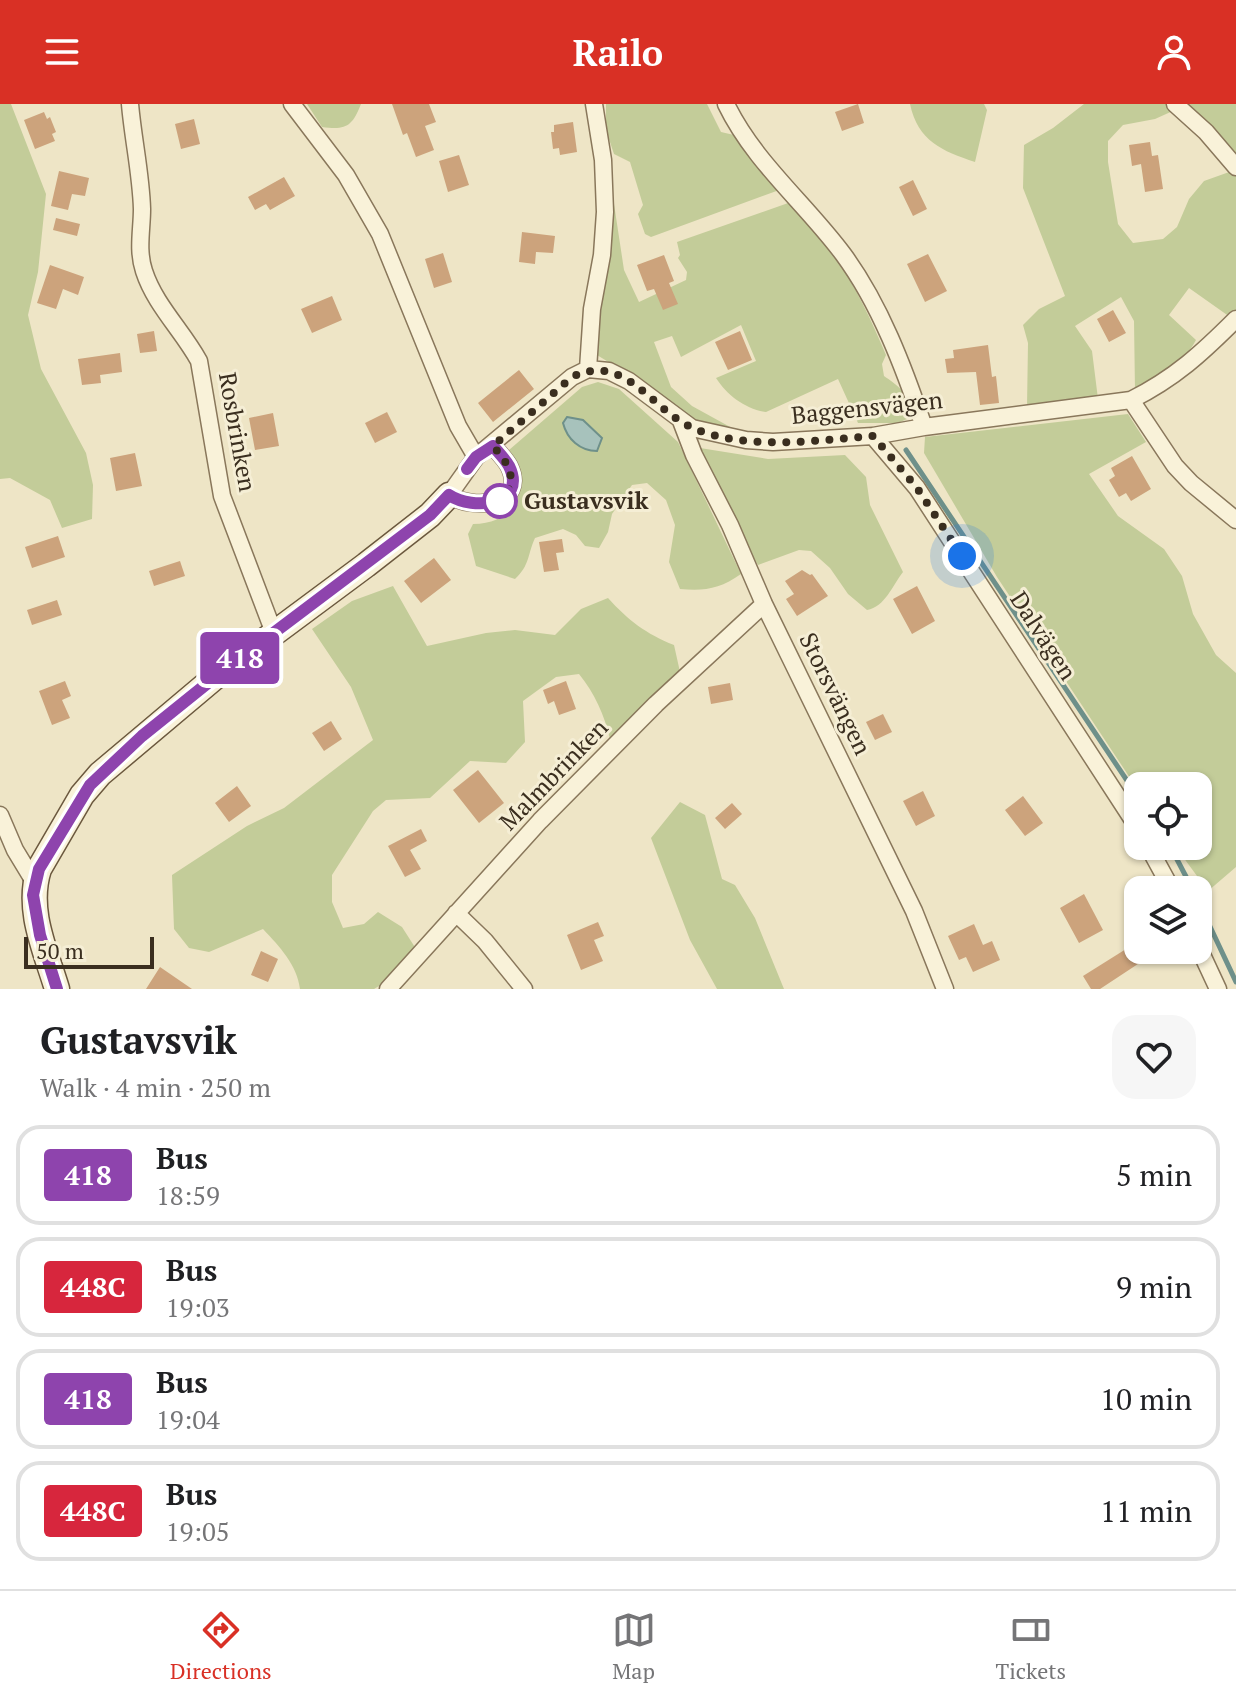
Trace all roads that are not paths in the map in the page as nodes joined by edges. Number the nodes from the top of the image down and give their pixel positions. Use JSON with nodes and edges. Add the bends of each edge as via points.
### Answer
{"nodes":[{"id":1,"x":130,"y":104,"type":"edge"},
{"id":2,"x":292,"y":104,"type":"edge"},
{"id":3,"x":594,"y":104,"type":"edge"},
{"id":4,"x":726,"y":104,"type":"edge"},
{"id":5,"x":1175,"y":104,"type":"edge"},
{"id":6,"x":1236,"y":167,"type":"edge"},
{"id":7,"x":1236,"y":319,"type":"edge"},
{"id":8,"x":588,"y":369,"type":"junction"},
{"id":9,"x":1131,"y":400,"type":"junction"},
{"id":10,"x":681,"y":421,"type":"junction"},
{"id":11,"x":924,"y":427,"type":"junction"},
{"id":12,"x":873,"y":436,"type":"junction"},
{"id":13,"x":493,"y":446,"type":"junction"},
{"id":14,"x":476,"y":457,"type":"junction"},
{"id":15,"x":449,"y":495,"type":"junction"},
{"id":16,"x":1236,"y":520,"type":"edge"},
{"id":17,"x":764,"y":604,"type":"junction"},
{"id":18,"x":274,"y":633,"type":"junction"},
{"id":19,"x":1124,"y":806,"type":"edge"},
{"id":20,"x":0,"y":815,"type":"edge"},
{"id":21,"x":35,"y":883,"type":"junction"},
{"id":22,"x":456,"y":913,"type":"junction"},
{"id":23,"x":1206,"y":964,"type":"edge"},
{"id":24,"x":57,"y":989,"type":"edge"},
{"id":25,"x":388,"y":989,"type":"edge"},
{"id":26,"x":524,"y":989,"type":"edge"},
{"id":27,"x":945,"y":989,"type":"edge"},
{"id":28,"x":1218,"y":989,"type":"edge"}],
"edges":[{"from":1,"to":18,"type":"street","name":"Rosbrinken","via":[[144,273],[199,361],[222,496]]},
{"from":2,"to":14,"type":"street","via":[[346,175],[380,234],[453,414]]},
{"from":3,"to":8,"type":"street","via":[[605,212]]},
{"from":4,"to":11,"type":"street","via":[[756,154],[809,210],[866,290]]},
{"from":5,"to":6,"type":"street"},
{"from":7,"to":9,"type":"street","via":[[1192,363]]},
{"from":8,"to":10,"type":"street","name":"Baggensvägen","via":[[629,381]]},
{"from":8,"to":13,"type":"street"},
{"from":9,"to":11,"type":"street","name":"Baggensvägen"},
{"from":9,"to":16,"type":"street","via":[[1175,466]]},
{"from":10,"to":12,"type":"street","name":"Baggensvägen","via":[[703,432],[746,440]]},
{"from":10,"to":17,"type":"street","name":"Storsvängen"},
{"from":11,"to":12,"type":"street","name":"Baggensvägen"},
{"from":12,"to":19,"type":"street","name":"Dalvägen","via":[[917,488]]},
{"from":13,"to":14,"type":"street"},
{"from":13,"to":15,"type":"street","via":[[512,474],[500,501],[478,505]]},
{"from":14,"to":15,"type":"street"},
{"from":15,"to":18,"type":"street"},
{"from":17,"to":22,"type":"street","name":"Malmbrinken","via":[[656,704]]},
{"from":17,"to":27,"type":"street","name":"Storsvängen","via":[[914,911]]},
{"from":18,"to":21,"type":"street","via":[[100,774],[69,815]]},
{"from":20,"to":21,"type":"street"},
{"from":21,"to":24,"type":"street","via":[[36,918]]},
{"from":22,"to":25,"type":"street","name":"Malmbrinken"},
{"from":22,"to":26,"type":"street"},
{"from":23,"to":28,"type":"street"}]}
